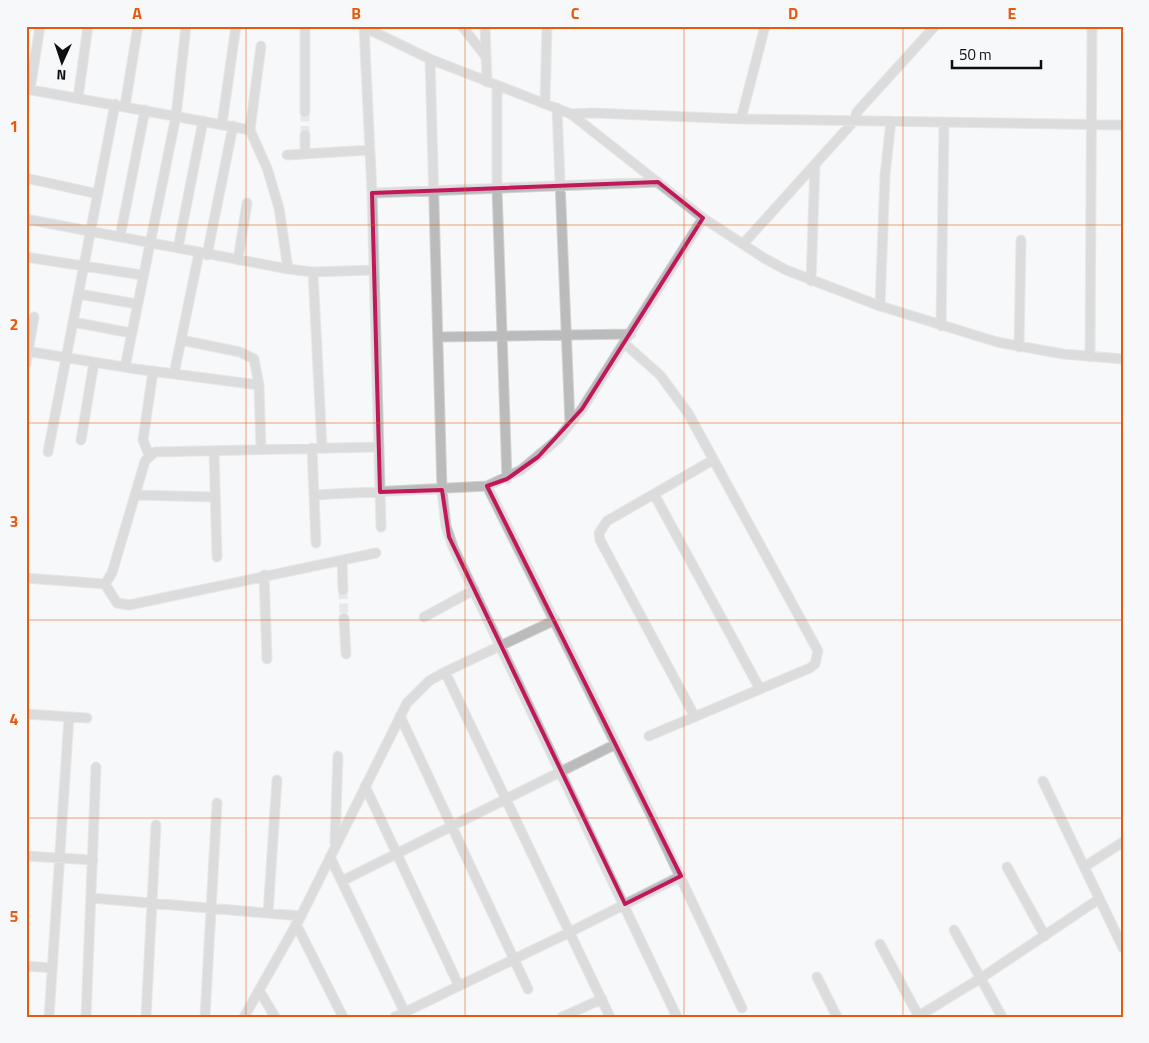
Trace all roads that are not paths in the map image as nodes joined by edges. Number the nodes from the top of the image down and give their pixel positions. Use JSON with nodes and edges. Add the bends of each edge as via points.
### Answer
{"nodes":[{"id":1,"x":40,"y":26,"type":"edge"},
{"id":2,"x":88,"y":26,"type":"edge"},
{"id":3,"x":138,"y":26,"type":"edge"},
{"id":4,"x":186,"y":26,"type":"edge"},
{"id":5,"x":236,"y":26,"type":"edge"},
{"id":6,"x":305,"y":26,"type":"edge"},
{"id":7,"x":462,"y":26,"type":"edge"},
{"id":8,"x":485,"y":26,"type":"edge"},
{"id":9,"x":547,"y":26,"type":"edge"},
{"id":10,"x":764,"y":26,"type":"edge"},
{"id":11,"x":935,"y":26,"type":"edge"},
{"id":12,"x":1092,"y":26,"type":"edge"},
{"id":13,"x":363,"y":27,"type":"edge"},
{"id":14,"x":261,"y":46,"type":"dead end"},
{"id":15,"x":486,"y":57,"type":"junction"},
{"id":16,"x":430,"y":59,"type":"junction"},
{"id":17,"x":487,"y":82,"type":"junction"},
{"id":18,"x":496,"y":86,"type":"junction"},
{"id":19,"x":28,"y":89,"type":"edge"},
{"id":20,"x":78,"y":98,"type":"junction"},
{"id":21,"x":545,"y":103,"type":"junction"},
{"id":22,"x":115,"y":104,"type":"junction"},
{"id":23,"x":125,"y":106,"type":"junction"},
{"id":24,"x":557,"y":108,"type":"junction"},
{"id":25,"x":145,"y":110,"type":"junction"},
{"id":26,"x":305,"y":112,"type":"tunnel mouth"},
{"id":27,"x":571,"y":114,"type":"junction"},
{"id":28,"x":176,"y":116,"type":"junction"},
{"id":29,"x":741,"y":119,"type":"junction"},
{"id":30,"x":854,"y":120,"type":"junction"},
{"id":31,"x":203,"y":121,"type":"junction"},
{"id":32,"x":891,"y":121,"type":"junction"},
{"id":33,"x":944,"y":122,"type":"junction"},
{"id":34,"x":222,"y":124,"type":"junction"},
{"id":35,"x":1093,"y":124,"type":"junction"},
{"id":36,"x":1123,"y":125,"type":"edge"},
{"id":37,"x":233,"y":126,"type":"junction"},
{"id":38,"x":250,"y":130,"type":"junction"},
{"id":39,"x":305,"y":135,"type":"tunnel mouth"},
{"id":40,"x":370,"y":150,"type":"junction"},
{"id":41,"x":305,"y":154,"type":"junction"},
{"id":42,"x":287,"y":155,"type":"dead end"},
{"id":43,"x":814,"y":164,"type":"junction"},
{"id":44,"x":26,"y":178,"type":"edge"},
{"id":45,"x":658,"y":182,"type":"junction"},
{"id":46,"x":558,"y":186,"type":"junction"},
{"id":47,"x":497,"y":189,"type":"junction"},
{"id":48,"x":434,"y":191,"type":"junction"},
{"id":49,"x":372,"y":193,"type":"junction"},
{"id":50,"x":98,"y":194,"type":"junction"},
{"id":51,"x":247,"y":203,"type":"dead end"},
{"id":52,"x":703,"y":218,"type":"junction"},
{"id":53,"x":26,"y":219,"type":"edge"},
{"id":54,"x":91,"y":231,"type":"junction"},
{"id":55,"x":120,"y":237,"type":"junction"},
{"id":56,"x":1021,"y":240,"type":"dead end"},
{"id":57,"x":149,"y":242,"type":"junction"},
{"id":58,"x":743,"y":244,"type":"junction"},
{"id":59,"x":178,"y":248,"type":"junction"},
{"id":60,"x":203,"y":254,"type":"junction"},
{"id":61,"x":26,"y":258,"type":"edge"},
{"id":62,"x":238,"y":260,"type":"junction"},
{"id":63,"x":84,"y":266,"type":"junction"},
{"id":64,"x":288,"y":269,"type":"junction"},
{"id":65,"x":374,"y":270,"type":"junction"},
{"id":66,"x":313,"y":272,"type":"junction"},
{"id":67,"x":142,"y":275,"type":"junction"},
{"id":68,"x":811,"y":281,"type":"junction"},
{"id":69,"x":79,"y":294,"type":"junction"},
{"id":70,"x":137,"y":304,"type":"junction"},
{"id":71,"x":880,"y":306,"type":"junction"},
{"id":72,"x":34,"y":317,"type":"dead end"},
{"id":73,"x":73,"y":322,"type":"junction"},
{"id":74,"x":941,"y":326,"type":"junction"},
{"id":75,"x":131,"y":333,"type":"junction"},
{"id":76,"x":565,"y":334,"type":"junction"},
{"id":77,"x":631,"y":334,"type":"junction"},
{"id":78,"x":502,"y":336,"type":"junction"},
{"id":79,"x":438,"y":337,"type":"junction"},
{"id":80,"x":181,"y":340,"type":"junction"},
{"id":81,"x":625,"y":344,"type":"junction"},
{"id":82,"x":1019,"y":348,"type":"junction"},
{"id":83,"x":27,"y":351,"type":"edge"},
{"id":84,"x":1090,"y":357,"type":"junction"},
{"id":85,"x":66,"y":358,"type":"junction"},
{"id":86,"x":1123,"y":359,"type":"edge"},
{"id":87,"x":94,"y":362,"type":"junction"},
{"id":88,"x":26,"y":364,"type":"edge"},
{"id":89,"x":124,"y":367,"type":"junction"},
{"id":90,"x":153,"y":371,"type":"junction"},
{"id":91,"x":174,"y":374,"type":"junction"},
{"id":92,"x":259,"y":385,"type":"junction"},
{"id":93,"x":570,"y":424,"type":"junction"},
{"id":94,"x":81,"y":440,"type":"dead end"},
{"id":95,"x":379,"y":447,"type":"junction"},
{"id":96,"x":312,"y":448,"type":"junction"},
{"id":97,"x":322,"y":448,"type":"junction"},
{"id":98,"x":261,"y":449,"type":"junction"},
{"id":99,"x":214,"y":450,"type":"junction"},
{"id":100,"x":48,"y":452,"type":"dead end"},
{"id":101,"x":149,"y":455,"type":"junction"},
{"id":102,"x":713,"y":460,"type":"junction"},
{"id":103,"x":507,"y":479,"type":"junction"},
{"id":104,"x":488,"y":486,"type":"junction"},
{"id":105,"x":442,"y":490,"type":"junction"},
{"id":106,"x":380,"y":492,"type":"junction"},
{"id":107,"x":654,"y":494,"type":"junction"},
{"id":108,"x":135,"y":495,"type":"junction"},
{"id":109,"x":314,"y":495,"type":"junction"},
{"id":110,"x":215,"y":497,"type":"junction"},
{"id":111,"x":381,"y":528,"type":"dead end"},
{"id":112,"x":316,"y":543,"type":"dead end"},
{"id":113,"x":376,"y":553,"type":"dead end"},
{"id":114,"x":217,"y":557,"type":"dead end"},
{"id":115,"x":342,"y":560,"type":"junction"},
{"id":116,"x":264,"y":575,"type":"junction"},
{"id":117,"x":26,"y":578,"type":"edge"},
{"id":118,"x":104,"y":584,"type":"junction"},
{"id":119,"x":343,"y":590,"type":"tunnel mouth"},
{"id":120,"x":474,"y":590,"type":"junction"},
{"id":121,"x":424,"y":617,"type":"dead end"},
{"id":122,"x":344,"y":618,"type":"tunnel mouth"},
{"id":123,"x":555,"y":620,"type":"junction"},
{"id":124,"x":500,"y":645,"type":"junction"},
{"id":125,"x":346,"y":654,"type":"dead end"},
{"id":126,"x":267,"y":659,"type":"dead end"},
{"id":127,"x":444,"y":672,"type":"junction"},
{"id":128,"x":760,"y":689,"type":"junction"},
{"id":129,"x":26,"y":714,"type":"edge"},
{"id":130,"x":400,"y":716,"type":"junction"},
{"id":131,"x":69,"y":717,"type":"junction"},
{"id":132,"x":695,"y":717,"type":"junction"},
{"id":133,"x":87,"y":718,"type":"dead end"},
{"id":134,"x":649,"y":736,"type":"dead end"},
{"id":135,"x":616,"y":744,"type":"junction"},
{"id":136,"x":338,"y":756,"type":"dead end"},
{"id":137,"x":96,"y":767,"type":"dead end"},
{"id":138,"x":561,"y":770,"type":"junction"},
{"id":139,"x":277,"y":780,"type":"dead end"},
{"id":140,"x":1043,"y":781,"type":"dead end"},
{"id":141,"x":365,"y":786,"type":"junction"},
{"id":142,"x":506,"y":798,"type":"junction"},
{"id":143,"x":217,"y":803,"type":"dead end"},
{"id":144,"x":156,"y":825,"type":"dead end"},
{"id":145,"x":450,"y":825,"type":"junction"},
{"id":146,"x":1123,"y":842,"type":"edge"},
{"id":147,"x":335,"y":846,"type":"junction"},
{"id":148,"x":397,"y":852,"type":"junction"},
{"id":149,"x":26,"y":856,"type":"edge"},
{"id":150,"x":330,"y":857,"type":"junction"},
{"id":151,"x":59,"y":858,"type":"junction"},
{"id":152,"x":93,"y":860,"type":"junction"},
{"id":153,"x":1007,"y":867,"type":"dead end"},
{"id":154,"x":1084,"y":867,"type":"junction"},
{"id":155,"x":681,"y":876,"type":"junction"},
{"id":156,"x":342,"y":881,"type":"junction"},
{"id":157,"x":92,"y":898,"type":"junction"},
{"id":158,"x":1099,"y":899,"type":"junction"},
{"id":159,"x":152,"y":903,"type":"junction"},
{"id":160,"x":625,"y":904,"type":"junction"},
{"id":161,"x":211,"y":908,"type":"junction"},
{"id":162,"x":268,"y":913,"type":"junction"},
{"id":163,"x":298,"y":920,"type":"junction"},
{"id":164,"x":954,"y":930,"type":"dead end"},
{"id":165,"x":570,"y":932,"type":"junction"},
{"id":166,"x":1045,"y":936,"type":"junction"},
{"id":167,"x":880,"y":944,"type":"dead end"},
{"id":168,"x":1123,"y":948,"type":"edge"},
{"id":169,"x":514,"y":960,"type":"junction"},
{"id":170,"x":26,"y":966,"type":"edge"},
{"id":171,"x":52,"y":968,"type":"junction"},
{"id":172,"x":817,"y":977,"type":"dead end"},
{"id":173,"x":981,"y":978,"type":"junction"},
{"id":174,"x":459,"y":986,"type":"junction"},
{"id":175,"x":528,"y":989,"type":"dead end"},
{"id":176,"x":259,"y":990,"type":"junction"},
{"id":177,"x":602,"y":999,"type":"junction"},
{"id":178,"x":742,"y":1008,"type":"dead end"},
{"id":179,"x":406,"y":1014,"type":"edge"},
{"id":180,"x":918,"y":1016,"type":"edge"},
{"id":181,"x":49,"y":1017,"type":"edge"},
{"id":182,"x":86,"y":1017,"type":"edge"},
{"id":183,"x":146,"y":1017,"type":"edge"},
{"id":184,"x":205,"y":1017,"type":"edge"},
{"id":185,"x":244,"y":1017,"type":"edge"},
{"id":186,"x":275,"y":1017,"type":"edge"},
{"id":187,"x":343,"y":1017,"type":"edge"},
{"id":188,"x":395,"y":1017,"type":"edge"},
{"id":189,"x":562,"y":1017,"type":"edge"},
{"id":190,"x":610,"y":1017,"type":"edge"},
{"id":191,"x":677,"y":1017,"type":"edge"},
{"id":192,"x":837,"y":1017,"type":"edge"},
{"id":193,"x":1002,"y":1017,"type":"edge"}],
"edges":[{"from":1,"to":19,"type":"street"},
{"from":2,"to":20,"type":"street"},
{"from":3,"to":23,"type":"street"},
{"from":4,"to":28,"type":"street"},
{"from":5,"to":34,"type":"street"},
{"from":6,"to":26,"type":"street"},
{"from":7,"to":15,"type":"street"},
{"from":8,"to":15,"type":"street"},
{"from":9,"to":21,"type":"street"},
{"from":10,"to":29,"type":"street"},
{"from":11,"to":30,"type":"street","via":[[857,112]]},
{"from":12,"to":35,"type":"street"},
{"from":13,"to":16,"type":"street"},
{"from":13,"to":40,"type":"street"},
{"from":14,"to":38,"type":"street"},
{"from":15,"to":17,"type":"street"},
{"from":16,"to":17,"type":"street"},
{"from":16,"to":48,"type":"street"},
{"from":17,"to":18,"type":"street"},
{"from":18,"to":21,"type":"street"},
{"from":18,"to":47,"type":"street"},
{"from":19,"to":20,"type":"street"},
{"from":20,"to":22,"type":"street"},
{"from":21,"to":24,"type":"street"},
{"from":22,"to":23,"type":"street"},
{"from":22,"to":50,"type":"street"},
{"from":23,"to":25,"type":"street"},
{"from":24,"to":27,"type":"street"},
{"from":24,"to":46,"type":"street"},
{"from":25,"to":28,"type":"street"},
{"from":25,"to":55,"type":"street"},
{"from":27,"to":29,"type":"street"},
{"from":27,"to":45,"type":"street"},
{"from":28,"to":31,"type":"street"},
{"from":28,"to":57,"type":"street"},
{"from":29,"to":30,"type":"street"},
{"from":30,"to":32,"type":"street"},
{"from":30,"to":43,"type":"street"},
{"from":31,"to":34,"type":"street"},
{"from":31,"to":59,"type":"street"},
{"from":32,"to":33,"type":"street"},
{"from":32,"to":71,"type":"street","via":[[885,175]]},
{"from":33,"to":35,"type":"street"},
{"from":33,"to":74,"type":"street"},
{"from":34,"to":37,"type":"street"},
{"from":35,"to":36,"type":"street"},
{"from":35,"to":84,"type":"street"},
{"from":37,"to":38,"type":"street"},
{"from":37,"to":60,"type":"street"},
{"from":38,"to":64,"type":"street","via":[[267,168],[279,208]]},
{"from":39,"to":41,"type":"street"},
{"from":40,"to":41,"type":"street"},
{"from":40,"to":49,"type":"street"},
{"from":41,"to":42,"type":"street"},
{"from":43,"to":58,"type":"street"},
{"from":43,"to":68,"type":"street"},
{"from":44,"to":50,"type":"street"},
{"from":45,"to":46,"type":"street"},
{"from":45,"to":52,"type":"street"},
{"from":46,"to":47,"type":"street"},
{"from":46,"to":76,"type":"street"},
{"from":47,"to":48,"type":"street"},
{"from":47,"to":78,"type":"street"},
{"from":48,"to":49,"type":"street"},
{"from":48,"to":79,"type":"street"},
{"from":49,"to":65,"type":"street"},
{"from":50,"to":54,"type":"street"},
{"from":51,"to":62,"type":"street"},
{"from":52,"to":58,"type":"street"},
{"from":52,"to":77,"type":"street"},
{"from":53,"to":54,"type":"street"},
{"from":54,"to":55,"type":"street"},
{"from":54,"to":63,"type":"street"},
{"from":55,"to":57,"type":"street"},
{"from":56,"to":82,"type":"street"},
{"from":57,"to":59,"type":"street"},
{"from":57,"to":67,"type":"street"},
{"from":58,"to":68,"type":"street"},
{"from":59,"to":60,"type":"street"},
{"from":60,"to":62,"type":"street"},
{"from":60,"to":80,"type":"street"},
{"from":61,"to":63,"type":"street"},
{"from":62,"to":64,"type":"street"},
{"from":63,"to":67,"type":"street"},
{"from":63,"to":69,"type":"street"},
{"from":64,"to":66,"type":"street"},
{"from":65,"to":66,"type":"street"},
{"from":65,"to":95,"type":"street"},
{"from":66,"to":97,"type":"street"},
{"from":67,"to":70,"type":"street"},
{"from":68,"to":71,"type":"street"},
{"from":69,"to":70,"type":"street"},
{"from":69,"to":73,"type":"street"},
{"from":70,"to":75,"type":"street"},
{"from":71,"to":74,"type":"street"},
{"from":72,"to":83,"type":"street"},
{"from":73,"to":75,"type":"street"},
{"from":73,"to":85,"type":"street"},
{"from":74,"to":82,"type":"street"},
{"from":75,"to":89,"type":"street"},
{"from":76,"to":77,"type":"street"},
{"from":76,"to":78,"type":"street"},
{"from":76,"to":93,"type":"street"},
{"from":77,"to":81,"type":"street"},
{"from":78,"to":79,"type":"street"},
{"from":78,"to":103,"type":"street"},
{"from":79,"to":105,"type":"street"},
{"from":80,"to":91,"type":"street"},
{"from":80,"to":92,"type":"street","via":[[248,355],[256,364]]},
{"from":81,"to":93,"type":"street"},
{"from":81,"to":102,"type":"street","via":[[651,366],[677,396]]},
{"from":82,"to":84,"type":"street"},
{"from":83,"to":85,"type":"street"},
{"from":83,"to":88,"type":"street"},
{"from":84,"to":86,"type":"street"},
{"from":85,"to":87,"type":"street"},
{"from":85,"to":100,"type":"street"},
{"from":87,"to":89,"type":"street"},
{"from":87,"to":94,"type":"street"},
{"from":89,"to":90,"type":"street"},
{"from":90,"to":91,"type":"street"},
{"from":90,"to":101,"type":"street","via":[[142,440]]},
{"from":91,"to":92,"type":"street"},
{"from":92,"to":98,"type":"street"},
{"from":93,"to":103,"type":"street","via":[[538,457]]},
{"from":95,"to":97,"type":"street"},
{"from":95,"to":106,"type":"street"},
{"from":96,"to":97,"type":"street"},
{"from":96,"to":98,"type":"street"},
{"from":96,"to":109,"type":"street"},
{"from":98,"to":99,"type":"street"},
{"from":99,"to":101,"type":"street","via":[[165,451]]},
{"from":99,"to":110,"type":"street"},
{"from":101,"to":108,"type":"street"},
{"from":102,"to":107,"type":"street"},
{"from":102,"to":128,"type":"street","via":[[818,651],[816,664],[810,668]]},
{"from":103,"to":104,"type":"street"},
{"from":104,"to":105,"type":"street"},
{"from":104,"to":123,"type":"street"},
{"from":105,"to":106,"type":"street"},
{"from":105,"to":120,"type":"street","via":[[448,537]]},
{"from":106,"to":109,"type":"street"},
{"from":106,"to":111,"type":"street"},
{"from":107,"to":128,"type":"street"},
{"from":107,"to":132,"type":"street","via":[[606,521],[599,532],[600,540]]},
{"from":108,"to":110,"type":"street"},
{"from":108,"to":118,"type":"street","via":[[112,573]]},
{"from":109,"to":112,"type":"street"},
{"from":110,"to":114,"type":"street"},
{"from":113,"to":115,"type":"street"},
{"from":115,"to":116,"type":"street"},
{"from":115,"to":119,"type":"street"},
{"from":116,"to":118,"type":"street","via":[[128,605],[117,603]]},
{"from":116,"to":126,"type":"street"},
{"from":117,"to":118,"type":"street"},
{"from":120,"to":121,"type":"street"},
{"from":120,"to":124,"type":"street"},
{"from":122,"to":125,"type":"street"},
{"from":123,"to":124,"type":"street"},
{"from":123,"to":135,"type":"street"},
{"from":124,"to":127,"type":"street"},
{"from":124,"to":138,"type":"street"},
{"from":127,"to":130,"type":"street","via":[[418,691]]},
{"from":127,"to":142,"type":"street"},
{"from":128,"to":132,"type":"street"},
{"from":129,"to":131,"type":"street"},
{"from":130,"to":141,"type":"street"},
{"from":130,"to":145,"type":"street"},
{"from":131,"to":133,"type":"street"},
{"from":131,"to":151,"type":"street"},
{"from":132,"to":134,"type":"street"},
{"from":135,"to":138,"type":"street"},
{"from":135,"to":155,"type":"street"},
{"from":136,"to":147,"type":"street"},
{"from":137,"to":152,"type":"street"},
{"from":138,"to":142,"type":"street"},
{"from":138,"to":160,"type":"street"},
{"from":139,"to":162,"type":"street"},
{"from":140,"to":154,"type":"street"},
{"from":141,"to":147,"type":"street"},
{"from":141,"to":148,"type":"street"},
{"from":142,"to":145,"type":"street"},
{"from":142,"to":165,"type":"street"},
{"from":143,"to":161,"type":"street"},
{"from":144,"to":159,"type":"street"},
{"from":145,"to":148,"type":"street"},
{"from":145,"to":169,"type":"street"},
{"from":146,"to":154,"type":"street"},
{"from":147,"to":150,"type":"street"},
{"from":148,"to":156,"type":"street"},
{"from":148,"to":174,"type":"street"},
{"from":149,"to":151,"type":"street"},
{"from":150,"to":156,"type":"street"},
{"from":150,"to":163,"type":"street"},
{"from":151,"to":152,"type":"street"},
{"from":151,"to":171,"type":"street"},
{"from":152,"to":157,"type":"street"},
{"from":153,"to":166,"type":"street"},
{"from":154,"to":158,"type":"street"},
{"from":155,"to":160,"type":"street"},
{"from":155,"to":178,"type":"street"},
{"from":156,"to":179,"type":"street"},
{"from":157,"to":159,"type":"street"},
{"from":157,"to":182,"type":"street"},
{"from":158,"to":166,"type":"street"},
{"from":158,"to":168,"type":"street"},
{"from":159,"to":161,"type":"street"},
{"from":159,"to":183,"type":"street"},
{"from":160,"to":165,"type":"street"},
{"from":160,"to":191,"type":"street"},
{"from":161,"to":162,"type":"street"},
{"from":161,"to":184,"type":"street"},
{"from":162,"to":163,"type":"street"},
{"from":163,"to":176,"type":"street"},
{"from":163,"to":187,"type":"street"},
{"from":164,"to":173,"type":"street"},
{"from":165,"to":169,"type":"street"},
{"from":165,"to":177,"type":"street"},
{"from":166,"to":173,"type":"street"},
{"from":167,"to":180,"type":"street"},
{"from":169,"to":174,"type":"street"},
{"from":169,"to":175,"type":"street"},
{"from":170,"to":171,"type":"street"},
{"from":171,"to":181,"type":"street"},
{"from":172,"to":192,"type":"street"},
{"from":173,"to":180,"type":"street"},
{"from":173,"to":193,"type":"street"},
{"from":174,"to":179,"type":"street"},
{"from":176,"to":185,"type":"street"},
{"from":176,"to":186,"type":"street"},
{"from":177,"to":189,"type":"street"},
{"from":177,"to":190,"type":"street"},
{"from":179,"to":188,"type":"street"}]}
